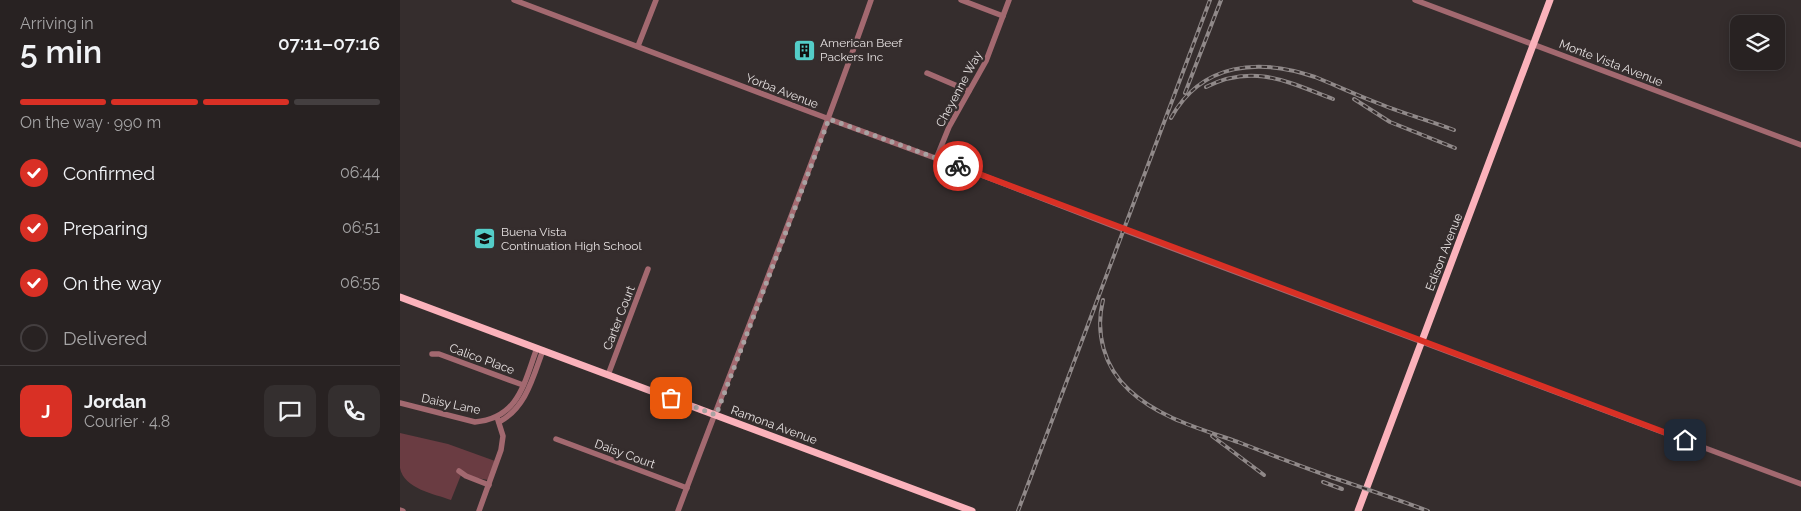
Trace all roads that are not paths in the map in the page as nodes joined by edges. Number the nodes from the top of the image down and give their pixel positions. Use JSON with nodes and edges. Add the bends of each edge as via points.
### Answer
{"nodes":[{"id":1,"x":514,"y":0,"type":"edge"},
{"id":2,"x":656,"y":0,"type":"edge"},
{"id":3,"x":871,"y":0,"type":"edge"},
{"id":4,"x":961,"y":0,"type":"edge"},
{"id":5,"x":1009,"y":0,"type":"edge"},
{"id":6,"x":1415,"y":0,"type":"edge"},
{"id":7,"x":1550,"y":0,"type":"edge"},
{"id":8,"x":1003,"y":16,"type":"junction"},
{"id":9,"x":1534,"y":45,"type":"junction"},
{"id":10,"x":638,"y":46,"type":"junction"},
{"id":11,"x":927,"y":73,"type":"dead end"},
{"id":12,"x":969,"y":91,"type":"junction"},
{"id":13,"x":829,"y":119,"type":"junction"},
{"id":14,"x":1801,"y":145,"type":"edge"},
{"id":15,"x":936,"y":159,"type":"junction"},
{"id":16,"x":648,"y":269,"type":"dead end"},
{"id":17,"x":400,"y":297,"type":"edge"},
{"id":18,"x":1423,"y":341,"type":"junction"},
{"id":19,"x":540,"y":349,"type":"junction"},
{"id":20,"x":432,"y":354,"type":"dead end"},
{"id":21,"x":608,"y":375,"type":"junction"},
{"id":22,"x":524,"y":385,"type":"junction"},
{"id":23,"x":400,"y":403,"type":"edge"},
{"id":24,"x":716,"y":415,"type":"junction"},
{"id":25,"x":498,"y":420,"type":"junction"},
{"id":26,"x":556,"y":440,"type":"dead end"},
{"id":27,"x":459,"y":471,"type":"dead end"},
{"id":28,"x":1801,"y":484,"type":"edge"},
{"id":29,"x":489,"y":485,"type":"junction"},
{"id":30,"x":687,"y":488,"type":"junction"},
{"id":31,"x":479,"y":511,"type":"edge"},
{"id":32,"x":678,"y":511,"type":"edge"},
{"id":33,"x":972,"y":511,"type":"edge"},
{"id":34,"x":1358,"y":511,"type":"edge"}],
"edges":[{"from":1,"to":10,"type":"street","name":"Yorba Avenue"},
{"from":2,"to":10,"type":"street"},
{"from":3,"to":13,"type":"street"},
{"from":4,"to":8,"type":"street"},
{"from":5,"to":8,"type":"street","name":"Cheyenne Way"},
{"from":6,"to":9,"type":"street","name":"Monte Vista Avenue"},
{"from":7,"to":9,"type":"main road","name":"Edison Avenue"},
{"from":8,"to":12,"type":"street","name":"Cheyenne Way","via":[[986,61]]},
{"from":9,"to":14,"type":"street","name":"Monte Vista Avenue"},
{"from":9,"to":18,"type":"main road","name":"Edison Avenue"},
{"from":10,"to":13,"type":"street","name":"Yorba Avenue"},
{"from":11,"to":12,"type":"street"},
{"from":12,"to":15,"type":"street","name":"Cheyenne Way"},
{"from":13,"to":15,"type":"street","name":"Yorba Avenue"},
{"from":13,"to":24,"type":"street"},
{"from":15,"to":18,"type":"street","name":"Yorba Avenue"},
{"from":16,"to":21,"type":"street","name":"Carter Court"},
{"from":17,"to":19,"type":"main road","name":"Ramona Avenue"},
{"from":18,"to":28,"type":"street","name":"Yorba Avenue"},
{"from":18,"to":34,"type":"main road","name":"Edison Avenue"},
{"from":19,"to":21,"type":"main road","name":"Ramona Avenue"},
{"from":19,"to":22,"type":"street"},
{"from":19,"to":25,"type":"street","via":[[520,404],[514,412]]},
{"from":20,"to":22,"type":"street","name":"Calico Place"},
{"from":21,"to":24,"type":"main road","name":"Ramona Avenue"},
{"from":22,"to":25,"type":"street","via":[[512,407]]},
{"from":23,"to":25,"type":"street","name":"Daisy Lane","via":[[475,422]]},
{"from":24,"to":30,"type":"street"},
{"from":24,"to":33,"type":"main road","name":"Ramona Avenue"},
{"from":25,"to":29,"type":"street","via":[[503,436],[502,450]]},
{"from":26,"to":30,"type":"street","name":"Daisy Court"},
{"from":27,"to":29,"type":"street"},
{"from":29,"to":31,"type":"street"},
{"from":30,"to":32,"type":"street"}]}
